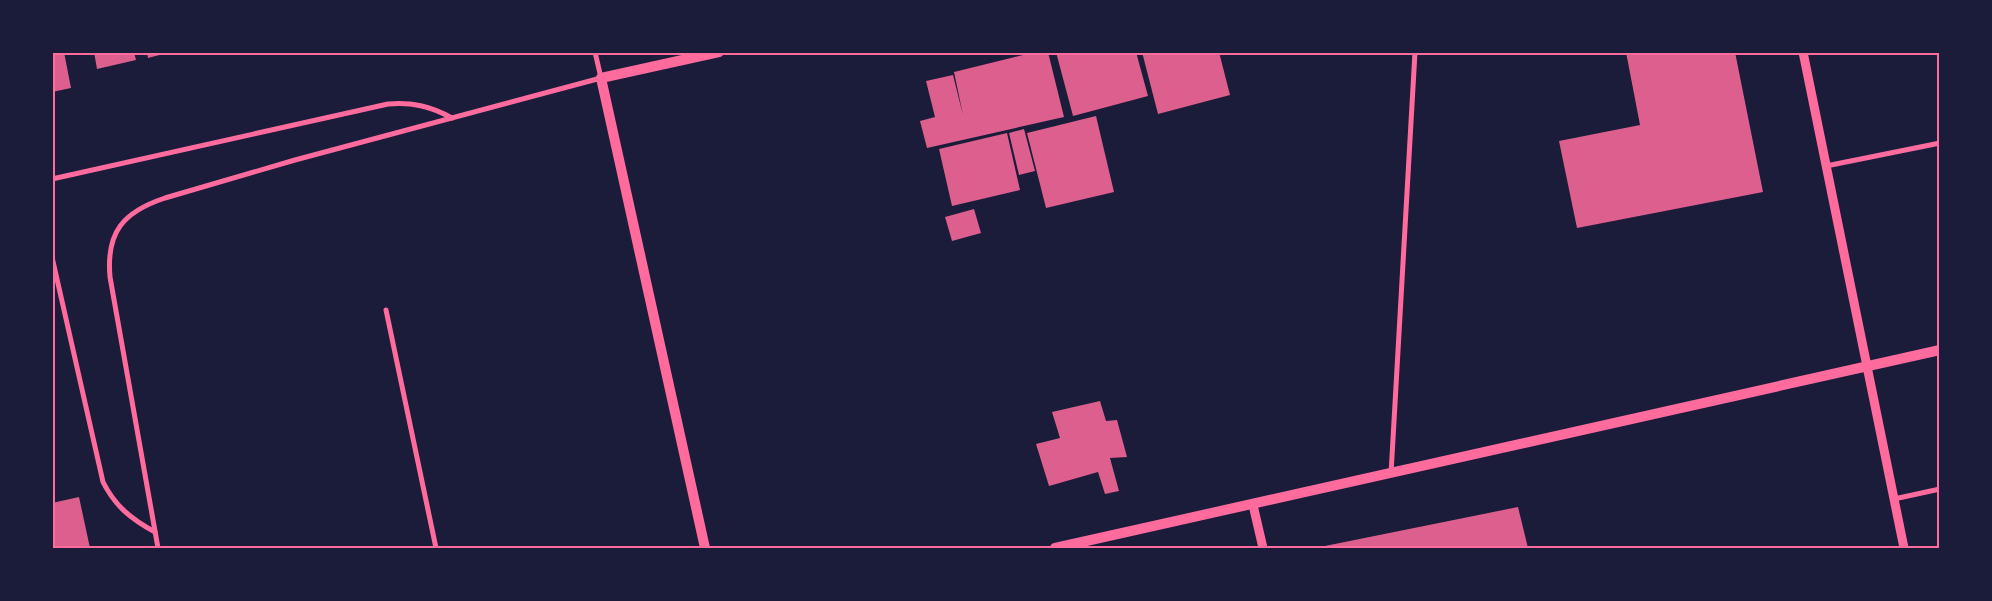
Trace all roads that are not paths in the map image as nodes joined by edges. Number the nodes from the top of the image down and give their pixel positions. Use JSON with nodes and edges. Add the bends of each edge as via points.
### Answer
{"nodes":[{"id":1,"x":596,"y":52,"type":"edge"},
{"id":2,"x":719,"y":52,"type":"edge"},
{"id":3,"x":1415,"y":52,"type":"edge"},
{"id":4,"x":1803,"y":52,"type":"edge"},
{"id":5,"x":600,"y":78,"type":"junction"},
{"id":6,"x":452,"y":118,"type":"junction"},
{"id":7,"x":1940,"y":143,"type":"edge"},
{"id":8,"x":1826,"y":166,"type":"junction"},
{"id":9,"x":52,"y":179,"type":"edge"},
{"id":10,"x":52,"y":257,"type":"edge"},
{"id":11,"x":386,"y":310,"type":"dead end"},
{"id":12,"x":1940,"y":350,"type":"edge"},
{"id":13,"x":1867,"y":366,"type":"junction"},
{"id":14,"x":1390,"y":474,"type":"junction"},
{"id":15,"x":1940,"y":489,"type":"edge"},
{"id":16,"x":1894,"y":499,"type":"junction"},
{"id":17,"x":1253,"y":505,"type":"junction"},
{"id":18,"x":155,"y":532,"type":"junction"},
{"id":19,"x":158,"y":548,"type":"edge"},
{"id":20,"x":436,"y":548,"type":"edge"},
{"id":21,"x":705,"y":548,"type":"edge"},
{"id":22,"x":1055,"y":548,"type":"edge"},
{"id":23,"x":1263,"y":548,"type":"edge"},
{"id":24,"x":1904,"y":548,"type":"edge"}],
"edges":[{"from":1,"to":5,"type":"street"},
{"from":2,"to":5,"type":"main road"},
{"from":3,"to":14,"type":"street"},
{"from":4,"to":8,"type":"street"},
{"from":5,"to":6,"type":"street"},
{"from":5,"to":21,"type":"main road"},
{"from":6,"to":9,"type":"street","via":[[419,104],[388,104]]},
{"from":6,"to":18,"type":"street","via":[[165,198],[136,210],[118,227],[110,248],[110,277]]},
{"from":7,"to":8,"type":"street"},
{"from":8,"to":13,"type":"street"},
{"from":10,"to":18,"type":"street","via":[[103,482],[119,507]]},
{"from":11,"to":20,"type":"street"},
{"from":12,"to":13,"type":"main road"},
{"from":13,"to":14,"type":"main road"},
{"from":13,"to":16,"type":"street"},
{"from":14,"to":17,"type":"main road"},
{"from":15,"to":16,"type":"street"},
{"from":16,"to":24,"type":"street"},
{"from":17,"to":22,"type":"main road"},
{"from":17,"to":23,"type":"street"},
{"from":18,"to":19,"type":"street"}]}
